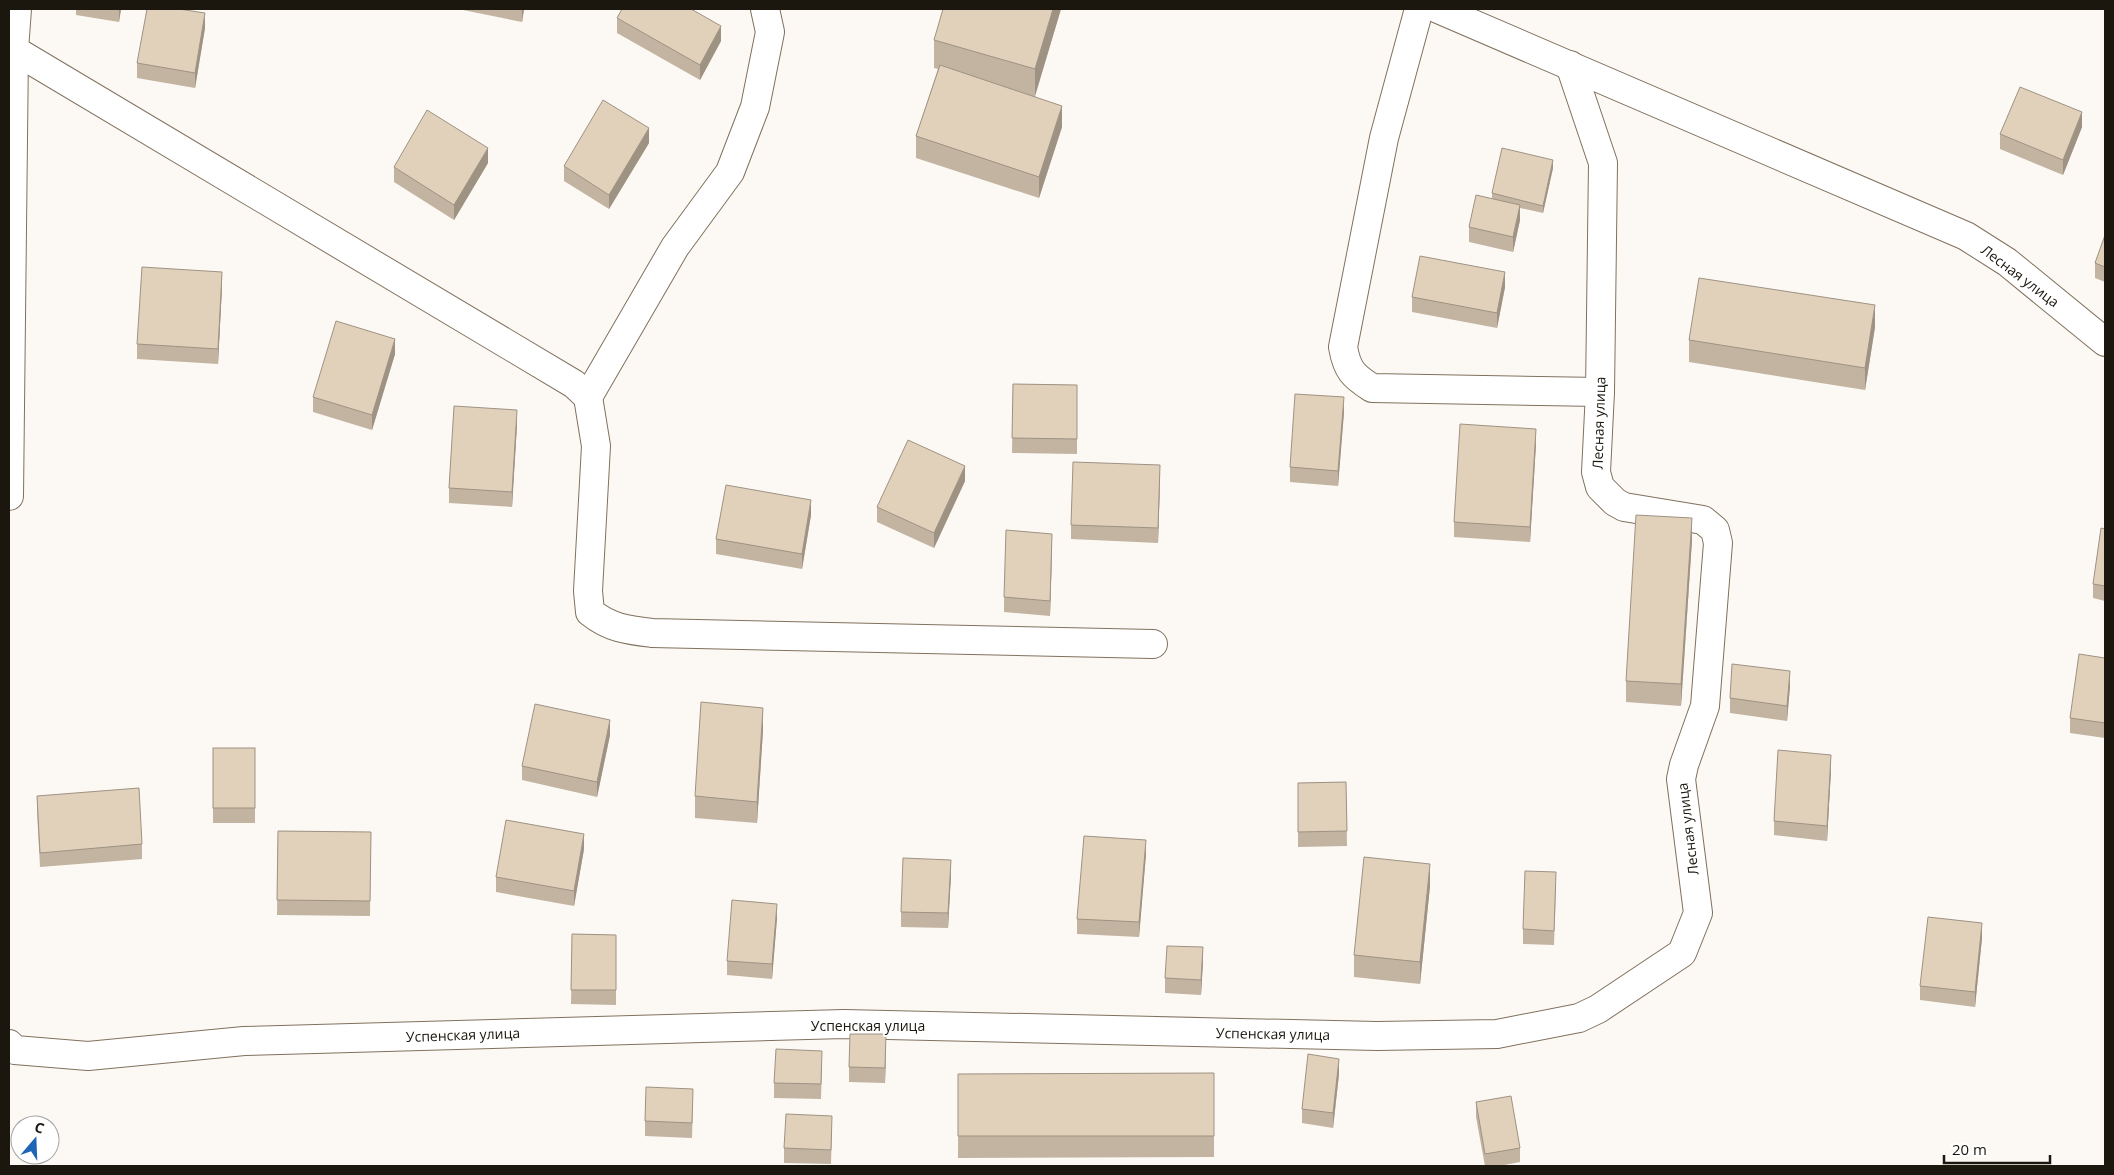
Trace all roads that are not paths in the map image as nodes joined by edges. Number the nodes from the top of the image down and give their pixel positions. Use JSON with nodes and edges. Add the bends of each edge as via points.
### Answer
{"nodes":[{"id":1,"x":17,"y":9,"type":"edge"},
{"id":2,"x":765,"y":9,"type":"edge"},
{"id":3,"x":1420,"y":9,"type":"edge"},
{"id":4,"x":1438,"y":9,"type":"edge"},
{"id":5,"x":14,"y":50,"type":"junction"},
{"id":6,"x":1570,"y":65,"type":"junction"},
{"id":7,"x":2105,"y":342,"type":"edge"},
{"id":8,"x":1600,"y":392,"type":"junction"},
{"id":9,"x":588,"y":397,"type":"junction"},
{"id":10,"x":9,"y":496,"type":"edge"},
{"id":11,"x":1153,"y":644,"type":"dead end"},
{"id":12,"x":1690,"y":935,"type":"joint"},
{"id":13,"x":12,"y":1047,"type":"edge"}],
"edges":[{"from":1,"to":5,"type":"street"},
{"from":2,"to":9,"type":"street","via":[[770,32],[755,107],[730,172],[675,247]]},
{"from":3,"to":8,"type":"street","via":[[1384,138],[1343,347],[1346,362],[1356,378],[1372,388]]},
{"from":4,"to":6,"type":"street","name":"Лесная улица"},
{"from":5,"to":9,"type":"street","via":[[574,384]]},
{"from":5,"to":10,"type":"street"},
{"from":6,"to":7,"type":"street","name":"Лесная улица","via":[[1966,236],[2007,262]]},
{"from":6,"to":8,"type":"street","name":"Лесная улица","via":[[1603,164]]},
{"from":8,"to":12,"type":"street","name":"Лесная улица","via":[[1596,472],[1600,487],[1624,507],[1703,520],[1715,530],[1718,543],[1705,706],[1682,779],[1698,913]]},
{"from":9,"to":11,"type":"street","via":[[596,446],[588,591],[590,612],[602,622],[652,633]]},
{"from":12,"to":13,"type":"street","name":"Успенская улица","via":[[1682,953],[1598,1009],[1579,1018],[1497,1034],[1377,1036],[844,1024],[244,1041],[88,1056]]}]}
